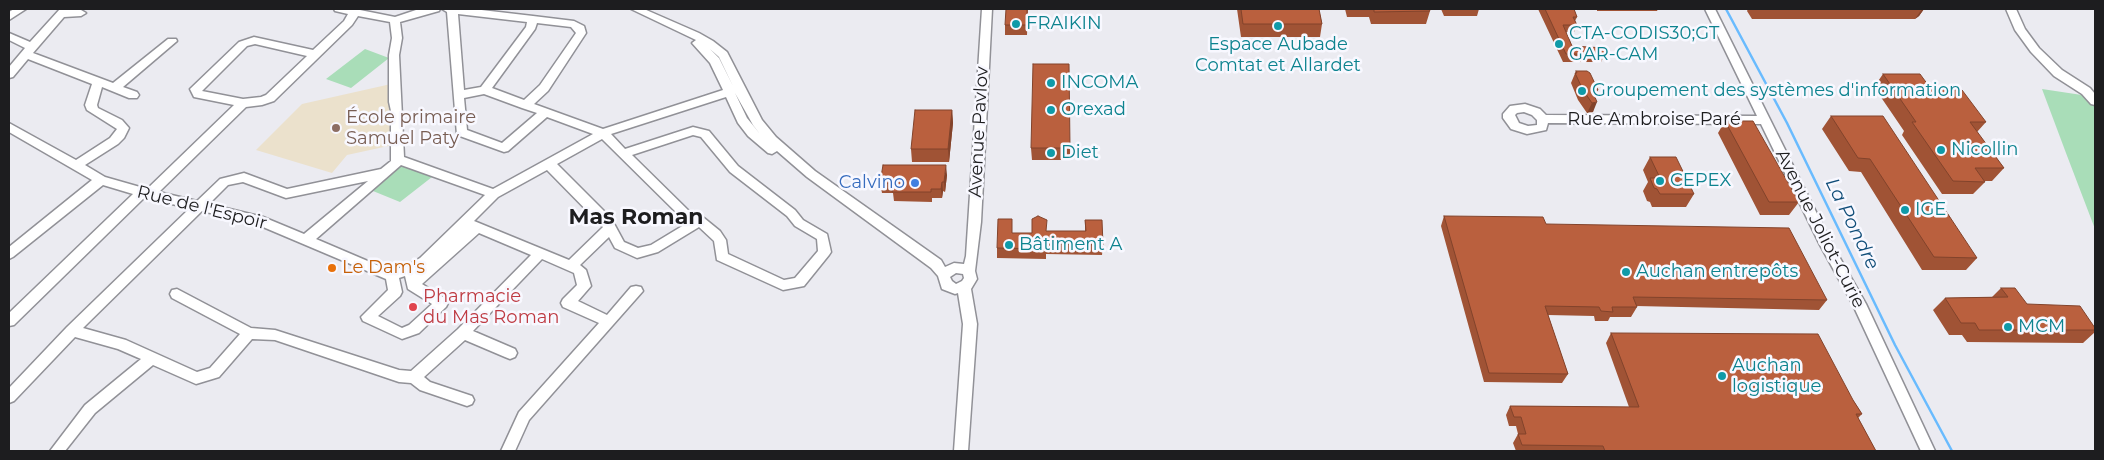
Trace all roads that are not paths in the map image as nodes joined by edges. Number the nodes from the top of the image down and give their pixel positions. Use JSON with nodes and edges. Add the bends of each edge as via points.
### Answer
{"nodes":[{"id":1,"x":21,"y":9,"type":"edge"},
{"id":2,"x":340,"y":9,"type":"edge"},
{"id":3,"x":435,"y":9,"type":"edge"},
{"id":4,"x":447,"y":9,"type":"edge"},
{"id":5,"x":452,"y":9,"type":"edge"},
{"id":6,"x":636,"y":9,"type":"edge"},
{"id":7,"x":987,"y":9,"type":"edge"},
{"id":8,"x":1710,"y":9,"type":"edge"},
{"id":9,"x":2011,"y":9,"type":"edge"},
{"id":10,"x":63,"y":12,"type":"edge"},
{"id":11,"x":81,"y":12,"type":"dead end"},
{"id":12,"x":355,"y":12,"type":"junction"},
{"id":13,"x":9,"y":17,"type":"edge"},
{"id":14,"x":533,"y":19,"type":"junction"},
{"id":15,"x":395,"y":20,"type":"junction"},
{"id":16,"x":9,"y":36,"type":"edge"},
{"id":17,"x":172,"y":40,"type":"dead end"},
{"id":18,"x":30,"y":52,"type":"junction"},
{"id":19,"x":315,"y":54,"type":"junction"},
{"id":20,"x":9,"y":74,"type":"edge"},
{"id":21,"x":98,"y":82,"type":"junction"},
{"id":22,"x":114,"y":88,"type":"junction"},
{"id":23,"x":485,"y":90,"type":"junction"},
{"id":24,"x":734,"y":90,"type":"junction"},
{"id":25,"x":133,"y":95,"type":"dead end"},
{"id":26,"x":458,"y":95,"type":"junction"},
{"id":27,"x":2095,"y":101,"type":"edge"},
{"id":28,"x":243,"y":103,"type":"junction"},
{"id":29,"x":526,"y":105,"type":"junction"},
{"id":30,"x":546,"y":112,"type":"junction"},
{"id":31,"x":1543,"y":119,"type":"dead end"},
{"id":32,"x":1765,"y":120,"type":"junction"},
{"id":33,"x":9,"y":127,"type":"edge"},
{"id":34,"x":603,"y":133,"type":"junction"},
{"id":35,"x":623,"y":154,"type":"junction"},
{"id":36,"x":398,"y":159,"type":"junction"},
{"id":37,"x":549,"y":164,"type":"junction"},
{"id":38,"x":77,"y":165,"type":"junction"},
{"id":39,"x":384,"y":173,"type":"junction"},
{"id":40,"x":101,"y":180,"type":"junction"},
{"id":41,"x":145,"y":194,"type":"junction"},
{"id":42,"x":494,"y":194,"type":"junction"},
{"id":43,"x":198,"y":206,"type":"junction"},
{"id":44,"x":700,"y":221,"type":"junction"},
{"id":45,"x":471,"y":225,"type":"junction"},
{"id":46,"x":610,"y":228,"type":"junction"},
{"id":47,"x":306,"y":240,"type":"junction"},
{"id":48,"x":540,"y":253,"type":"junction"},
{"id":49,"x":9,"y":254,"type":"edge"},
{"id":50,"x":571,"y":266,"type":"junction"},
{"id":51,"x":953,"y":269,"type":"junction"},
{"id":52,"x":401,"y":273,"type":"junction"},
{"id":53,"x":413,"y":285,"type":"junction"},
{"id":54,"x":959,"y":288,"type":"junction"},
{"id":55,"x":636,"y":291,"type":"dead end"},
{"id":56,"x":178,"y":294,"type":"dead end"},
{"id":57,"x":9,"y":321,"type":"edge"},
{"id":58,"x":608,"y":321,"type":"junction"},
{"id":59,"x":72,"y":331,"type":"junction"},
{"id":60,"x":249,"y":333,"type":"junction"},
{"id":61,"x":462,"y":333,"type":"junction"},
{"id":62,"x":510,"y":354,"type":"dead end"},
{"id":63,"x":152,"y":358,"type":"junction"},
{"id":64,"x":414,"y":377,"type":"junction"},
{"id":65,"x":9,"y":397,"type":"edge"},
{"id":66,"x":467,"y":400,"type":"dead end"},
{"id":67,"x":57,"y":451,"type":"edge"},
{"id":68,"x":508,"y":451,"type":"edge"},
{"id":69,"x":961,"y":451,"type":"edge"},
{"id":70,"x":1928,"y":451,"type":"edge"}],
"edges":[{"from":1,"to":13,"type":"street"},
{"from":2,"to":12,"type":"street"},
{"from":3,"to":15,"type":"street"},
{"from":4,"to":5,"type":"street"},
{"from":5,"to":14,"type":"street"},
{"from":5,"to":26,"type":"street"},
{"from":6,"to":24,"type":"street","via":[[677,28],[696,42],[715,61]]},
{"from":7,"to":51,"type":"street","name":"Avenue Pavlov","via":[[972,256]]},
{"from":8,"to":32,"type":"street","name":"Avenue Joliot-Curie"},
{"from":9,"to":27,"type":"street","via":[[2020,30],[2035,50],[2058,73],[2086,91]]},
{"from":10,"to":11,"type":"street"},
{"from":10,"to":18,"type":"street"},
{"from":12,"to":15,"type":"street"},
{"from":12,"to":19,"type":"street","via":[[348,23]]},
{"from":14,"to":23,"type":"street","via":[[531,28]]},
{"from":14,"to":29,"type":"street","via":[[574,24],[581,33],[544,88]]},
{"from":15,"to":36,"type":"street"},
{"from":16,"to":18,"type":"street"},
{"from":17,"to":22,"type":"street"},
{"from":18,"to":20,"type":"street"},
{"from":18,"to":21,"type":"street"},
{"from":19,"to":28,"type":"street","via":[[270,98]]},
{"from":19,"to":28,"type":"street","via":[[254,40],[243,44],[196,90],[198,94]]},
{"from":21,"to":22,"type":"street"},
{"from":21,"to":38,"type":"street","via":[[91,105],[93,110],[123,128],[114,141]]},
{"from":22,"to":25,"type":"street"},
{"from":23,"to":26,"type":"street"},
{"from":23,"to":29,"type":"street"},
{"from":24,"to":34,"type":"street"},
{"from":24,"to":51,"type":"street","via":[[772,140],[811,174]]},
{"from":26,"to":30,"type":"street","via":[[461,132],[504,148]]},
{"from":28,"to":41,"type":"street"},
{"from":29,"to":30,"type":"street"},
{"from":30,"to":34,"type":"street"},
{"from":31,"to":32,"type":"street","name":"Rue Ambroise Paré"},
{"from":32,"to":70,"type":"street","name":"Avenue Joliot-Curie","via":[[1826,245],[1859,304]]},
{"from":33,"to":38,"type":"street","name":"Rue de l'Espoir"},
{"from":34,"to":35,"type":"street"},
{"from":34,"to":37,"type":"street"},
{"from":35,"to":44,"type":"street","via":[[688,217]]},
{"from":35,"to":44,"type":"street","via":[[693,132],[705,134],[734,169],[791,213],[799,223],[823,238],[825,252],[799,282],[783,285],[722,258],[720,240]]},
{"from":36,"to":39,"type":"street"},
{"from":36,"to":42,"type":"street"},
{"from":37,"to":42,"type":"street"},
{"from":37,"to":46,"type":"street","via":[[607,221]]},
{"from":38,"to":40,"type":"street","name":"Rue de l'Espoir"},
{"from":39,"to":43,"type":"street","via":[[286,194],[244,177],[234,178],[224,182]]},
{"from":39,"to":47,"type":"street"},
{"from":40,"to":41,"type":"street","name":"Rue de l'Espoir"},
{"from":40,"to":49,"type":"street"},
{"from":41,"to":43,"type":"street","name":"Rue de l'Espoir"},
{"from":41,"to":57,"type":"street"},
{"from":42,"to":45,"type":"street"},
{"from":43,"to":47,"type":"street","name":"Rue de l'Espoir","via":[[259,220]]},
{"from":43,"to":59,"type":"street"},
{"from":44,"to":46,"type":"street","via":[[654,249],[637,253],[618,244]]},
{"from":45,"to":48,"type":"street"},
{"from":45,"to":52,"type":"street","via":[[425,260]]},
{"from":45,"to":53,"type":"street"},
{"from":46,"to":50,"type":"street"},
{"from":47,"to":52,"type":"street","name":"Rue de l'Espoir","via":[[382,273]]},
{"from":48,"to":50,"type":"street"},
{"from":48,"to":61,"type":"street"},
{"from":50,"to":58,"type":"street","via":[[580,270],[584,286],[568,303]]},
{"from":51,"to":54,"type":"street","via":[[944,279],[947,285]]},
{"from":51,"to":54,"type":"street","name":"Avenue Pavlov","via":[[971,279]]},
{"from":52,"to":53,"type":"street"},
{"from":52,"to":53,"type":"street","via":[[396,292],[368,318],[402,334],[414,329],[440,303]]},
{"from":54,"to":69,"type":"street","via":[[970,324]]},
{"from":55,"to":58,"type":"street"},
{"from":56,"to":60,"type":"street"},
{"from":58,"to":68,"type":"street","via":[[524,416]]},
{"from":59,"to":63,"type":"street","via":[[121,344]]},
{"from":59,"to":65,"type":"street"},
{"from":60,"to":63,"type":"street","via":[[214,373],[196,378]]},
{"from":60,"to":64,"type":"street","via":[[275,335],[399,376]]},
{"from":61,"to":62,"type":"street"},
{"from":61,"to":64,"type":"street"},
{"from":63,"to":67,"type":"street","via":[[90,409]]},
{"from":64,"to":66,"type":"street","via":[[425,386]]}]}
